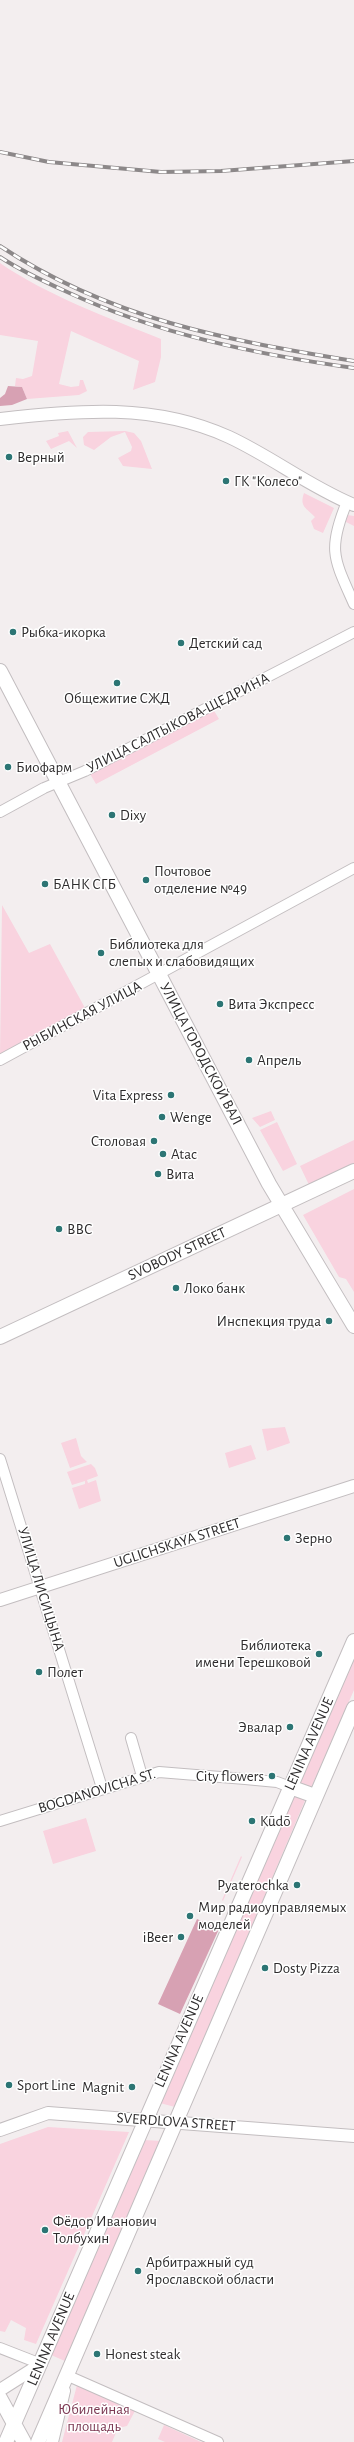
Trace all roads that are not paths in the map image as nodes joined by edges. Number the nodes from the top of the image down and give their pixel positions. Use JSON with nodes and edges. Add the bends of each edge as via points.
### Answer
{"nodes":[{"id":1,"x":0,"y":419,"type":"edge"},
{"id":2,"x":350,"y":504,"type":"edge"},
{"id":3,"x":354,"y":604,"type":"edge"},
{"id":4,"x":354,"y":632,"type":"edge"},
{"id":5,"x":0,"y":671,"type":"edge"},
{"id":6,"x":58,"y":782,"type":"junction"},
{"id":7,"x":0,"y":812,"type":"edge"},
{"id":8,"x":354,"y":868,"type":"edge"},
{"id":9,"x":159,"y":975,"type":"junction"},
{"id":10,"x":0,"y":1060,"type":"edge"},
{"id":11,"x":354,"y":1171,"type":"edge"},
{"id":12,"x":281,"y":1206,"type":"junction"},
{"id":13,"x":354,"y":1326,"type":"edge"},
{"id":14,"x":0,"y":1337,"type":"edge"},
{"id":15,"x":0,"y":1458,"type":"edge"},
{"id":16,"x":354,"y":1486,"type":"edge"},
{"id":17,"x":41,"y":1587,"type":"junction"},
{"id":18,"x":0,"y":1600,"type":"edge"},
{"id":19,"x":354,"y":1641,"type":"edge"},
{"id":20,"x":354,"y":1708,"type":"edge"},
{"id":21,"x":131,"y":1738,"type":"dead end"},
{"id":22,"x":142,"y":1776,"type":"junction"},
{"id":23,"x":290,"y":1787,"type":"junction"},
{"id":24,"x":102,"y":1788,"type":"junction"},
{"id":25,"x":315,"y":1796,"type":"junction"},
{"id":26,"x":0,"y":1821,"type":"edge"},
{"id":27,"x":145,"y":2120,"type":"junction"},
{"id":28,"x":175,"y":2122,"type":"junction"},
{"id":29,"x":0,"y":2130,"type":"edge"},
{"id":30,"x":354,"y":2136,"type":"edge"},
{"id":31,"x":0,"y":2348,"type":"edge"},
{"id":32,"x":41,"y":2364,"type":"junction"},
{"id":33,"x":66,"y":2375,"type":"junction"},
{"id":34,"x":0,"y":2390,"type":"edge"},
{"id":35,"x":0,"y":2398,"type":"edge"},
{"id":36,"x":14,"y":2424,"type":"junction"},
{"id":37,"x":6,"y":2442,"type":"edge"},
{"id":38,"x":24,"y":2442,"type":"edge"},
{"id":39,"x":38,"y":2442,"type":"edge"},
{"id":40,"x":52,"y":2442,"type":"edge"},
{"id":41,"x":218,"y":2442,"type":"edge"}],
"edges":[{"from":1,"to":2,"type":"street","via":[[89,410],[138,413],[182,420],[229,437]]},
{"from":2,"to":3,"type":"street","via":[[339,522],[334,554]]},
{"from":4,"to":6,"type":"street","name":"УЛИЦА САЛТЫКОВА-ЩЕДРИНА","via":[[85,771]]},
{"from":5,"to":6,"type":"main road","name":"УЛИЦА ГОРОДСКОЙ ВАЛ"},
{"from":6,"to":7,"type":"street","name":"УЛИЦА САЛТЫКОВА-ЩЕДРИНА"},
{"from":6,"to":9,"type":"main road","name":"УЛИЦА ГОРОДСКОЙ ВАЛ"},
{"from":8,"to":9,"type":"street","name":"РЫБИНСКАЯ УЛИЦА"},
{"from":9,"to":10,"type":"street","name":"РЫБИНСКАЯ УЛИЦА"},
{"from":9,"to":12,"type":"main road","name":"УЛИЦА ГОРОДСКОЙ ВАЛ"},
{"from":11,"to":12,"type":"main road","name":"SVOBODY STREET"},
{"from":12,"to":13,"type":"main road","name":"УЛИЦА ГОРОДСКОЙ ВАЛ"},
{"from":12,"to":14,"type":"main road","name":"SVOBODY STREET"},
{"from":15,"to":17,"type":"street","name":"УЛИЦА ЛИСИЦЫНА"},
{"from":16,"to":17,"type":"street","name":"UGLICHSKAYA STREET"},
{"from":17,"to":18,"type":"street","name":"UGLICHSKAYA STREET"},
{"from":17,"to":24,"type":"street","name":"УЛИЦА ЛИСИЦЫНА"},
{"from":19,"to":23,"type":"main road","name":"LENINA AVENUE"},
{"from":20,"to":25,"type":"main road","name":"LENINA AVENUE"},
{"from":21,"to":22,"type":"street"},
{"from":22,"to":23,"type":"street","name":"BOGDANOVICHA ST.","via":[[164,1771],[277,1782]]},
{"from":22,"to":24,"type":"street","name":"BOGDANOVICHA ST."},
{"from":23,"to":25,"type":"main road"},
{"from":23,"to":27,"type":"main road","name":"LENINA AVENUE"},
{"from":24,"to":26,"type":"street","name":"BOGDANOVICHA ST."},
{"from":25,"to":28,"type":"main road","name":"LENINA AVENUE"},
{"from":27,"to":28,"type":"street","name":"SVERDLOVA STREET"},
{"from":27,"to":29,"type":"street","name":"SVERDLOVA STREET","via":[[48,2113]]},
{"from":27,"to":32,"type":"main road","name":"LENINA AVENUE"},
{"from":28,"to":30,"type":"street","name":"SVERDLOVA STREET"},
{"from":28,"to":33,"type":"main road","name":"LENINA AVENUE"},
{"from":31,"to":32,"type":"street"},
{"from":32,"to":34,"type":"street"},
{"from":32,"to":36,"type":"main road","name":"LENINA AVENUE"},
{"from":33,"to":39,"type":"main road","name":"LENINA AVENUE"},
{"from":33,"to":40,"type":"street"},
{"from":33,"to":41,"type":"street"},
{"from":35,"to":36,"type":"main road"},
{"from":36,"to":37,"type":"main road","name":"LENINA AVENUE"},
{"from":36,"to":38,"type":"main road"}]}
